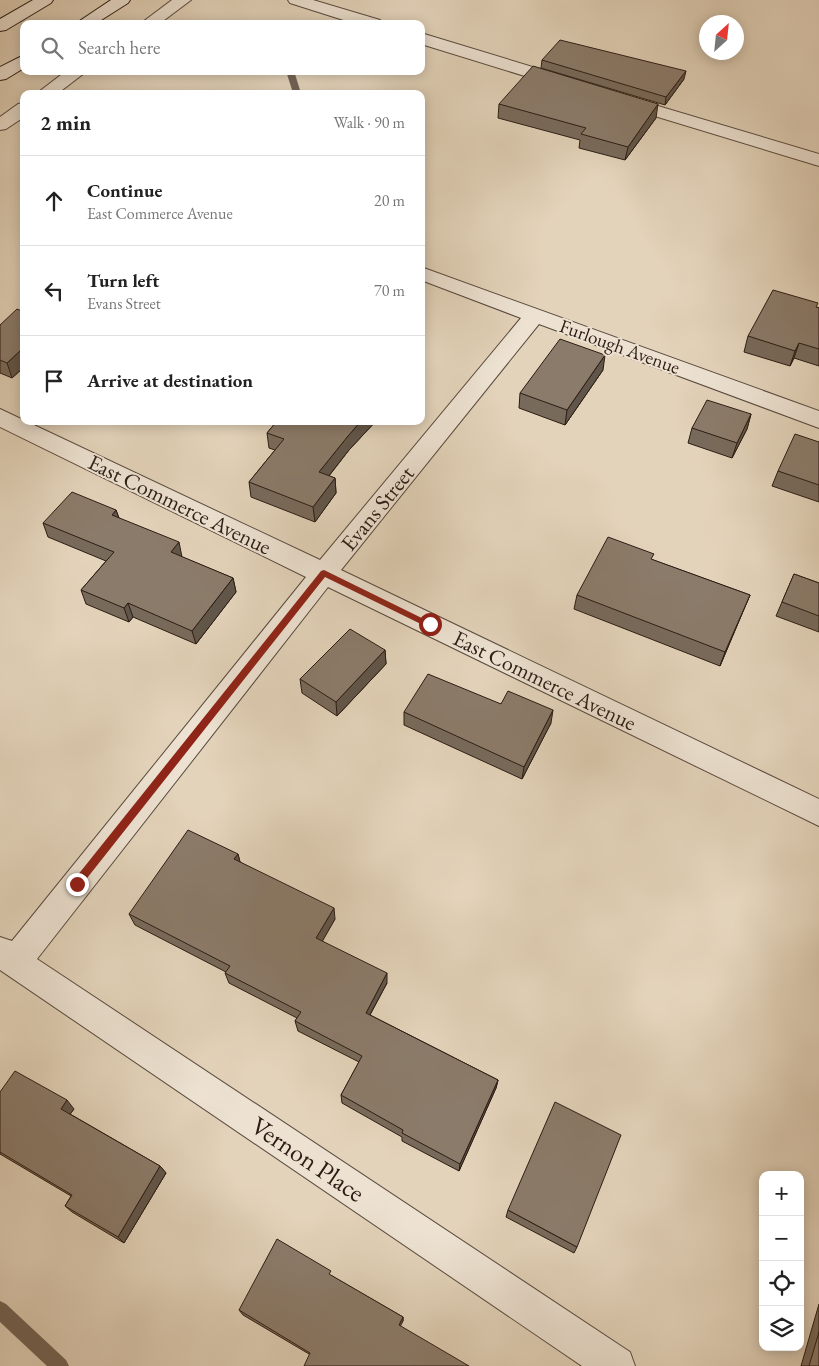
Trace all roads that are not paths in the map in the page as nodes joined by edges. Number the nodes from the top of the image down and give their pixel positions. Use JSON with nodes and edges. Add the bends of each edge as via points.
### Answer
{"nodes":[{"id":1,"x":45,"y":0,"type":"edge"},
{"id":2,"x":122,"y":0,"type":"edge"},
{"id":3,"x":183,"y":0,"type":"edge"},
{"id":4,"x":296,"y":0,"type":"edge"},
{"id":5,"x":90,"y":20,"type":"edge"},
{"id":6,"x":154,"y":20,"type":"edge"},
{"id":7,"x":361,"y":20,"type":"edge"},
{"id":8,"x":0,"y":26,"type":"edge"},
{"id":9,"x":425,"y":39,"type":"edge"},
{"id":10,"x":20,"y":62,"type":"edge"},
{"id":11,"x":0,"y":75,"type":"edge"},
{"id":12,"x":72,"y":75,"type":"edge"},
{"id":13,"x":582,"y":88,"type":"edge"},
{"id":14,"x":51,"y":90,"type":"edge"},
{"id":15,"x":601,"y":94,"type":"edge"},
{"id":16,"x":20,"y":112,"type":"edge"},
{"id":17,"x":10,"y":123,"type":"edge"},
{"id":18,"x":819,"y":160,"type":"edge"},
{"id":19,"x":425,"y":274,"type":"edge"},
{"id":20,"x":534,"y":315,"type":"junction"},
{"id":21,"x":0,"y":417,"type":"edge"},
{"id":22,"x":819,"y":420,"type":"edge"},
{"id":23,"x":324,"y":573,"type":"junction"},
{"id":24,"x":819,"y":813,"type":"edge"},
{"id":25,"x":7,"y":957,"type":"edge"},
{"id":26,"x":616,"y":1366,"type":"edge"}],
"edges":[{"from":1,"to":8,"type":"street"},
{"from":2,"to":5,"type":"street"},
{"from":3,"to":6,"type":"street"},
{"from":4,"to":7,"type":"street"},
{"from":9,"to":13,"type":"street"},
{"from":10,"to":11,"type":"street"},
{"from":12,"to":14,"type":"street"},
{"from":15,"to":18,"type":"street"},
{"from":16,"to":17,"type":"street"},
{"from":19,"to":20,"type":"street","name":"Furlough Avenue"},
{"from":20,"to":22,"type":"street","name":"Furlough Avenue"},
{"from":20,"to":23,"type":"street","name":"Evans Street"},
{"from":21,"to":23,"type":"street","name":"East Commerce Avenue"},
{"from":23,"to":24,"type":"street","name":"East Commerce Avenue"},
{"from":23,"to":25,"type":"street","name":"Evans Street"},
{"from":25,"to":26,"type":"street","name":"Vernon Place"}]}
